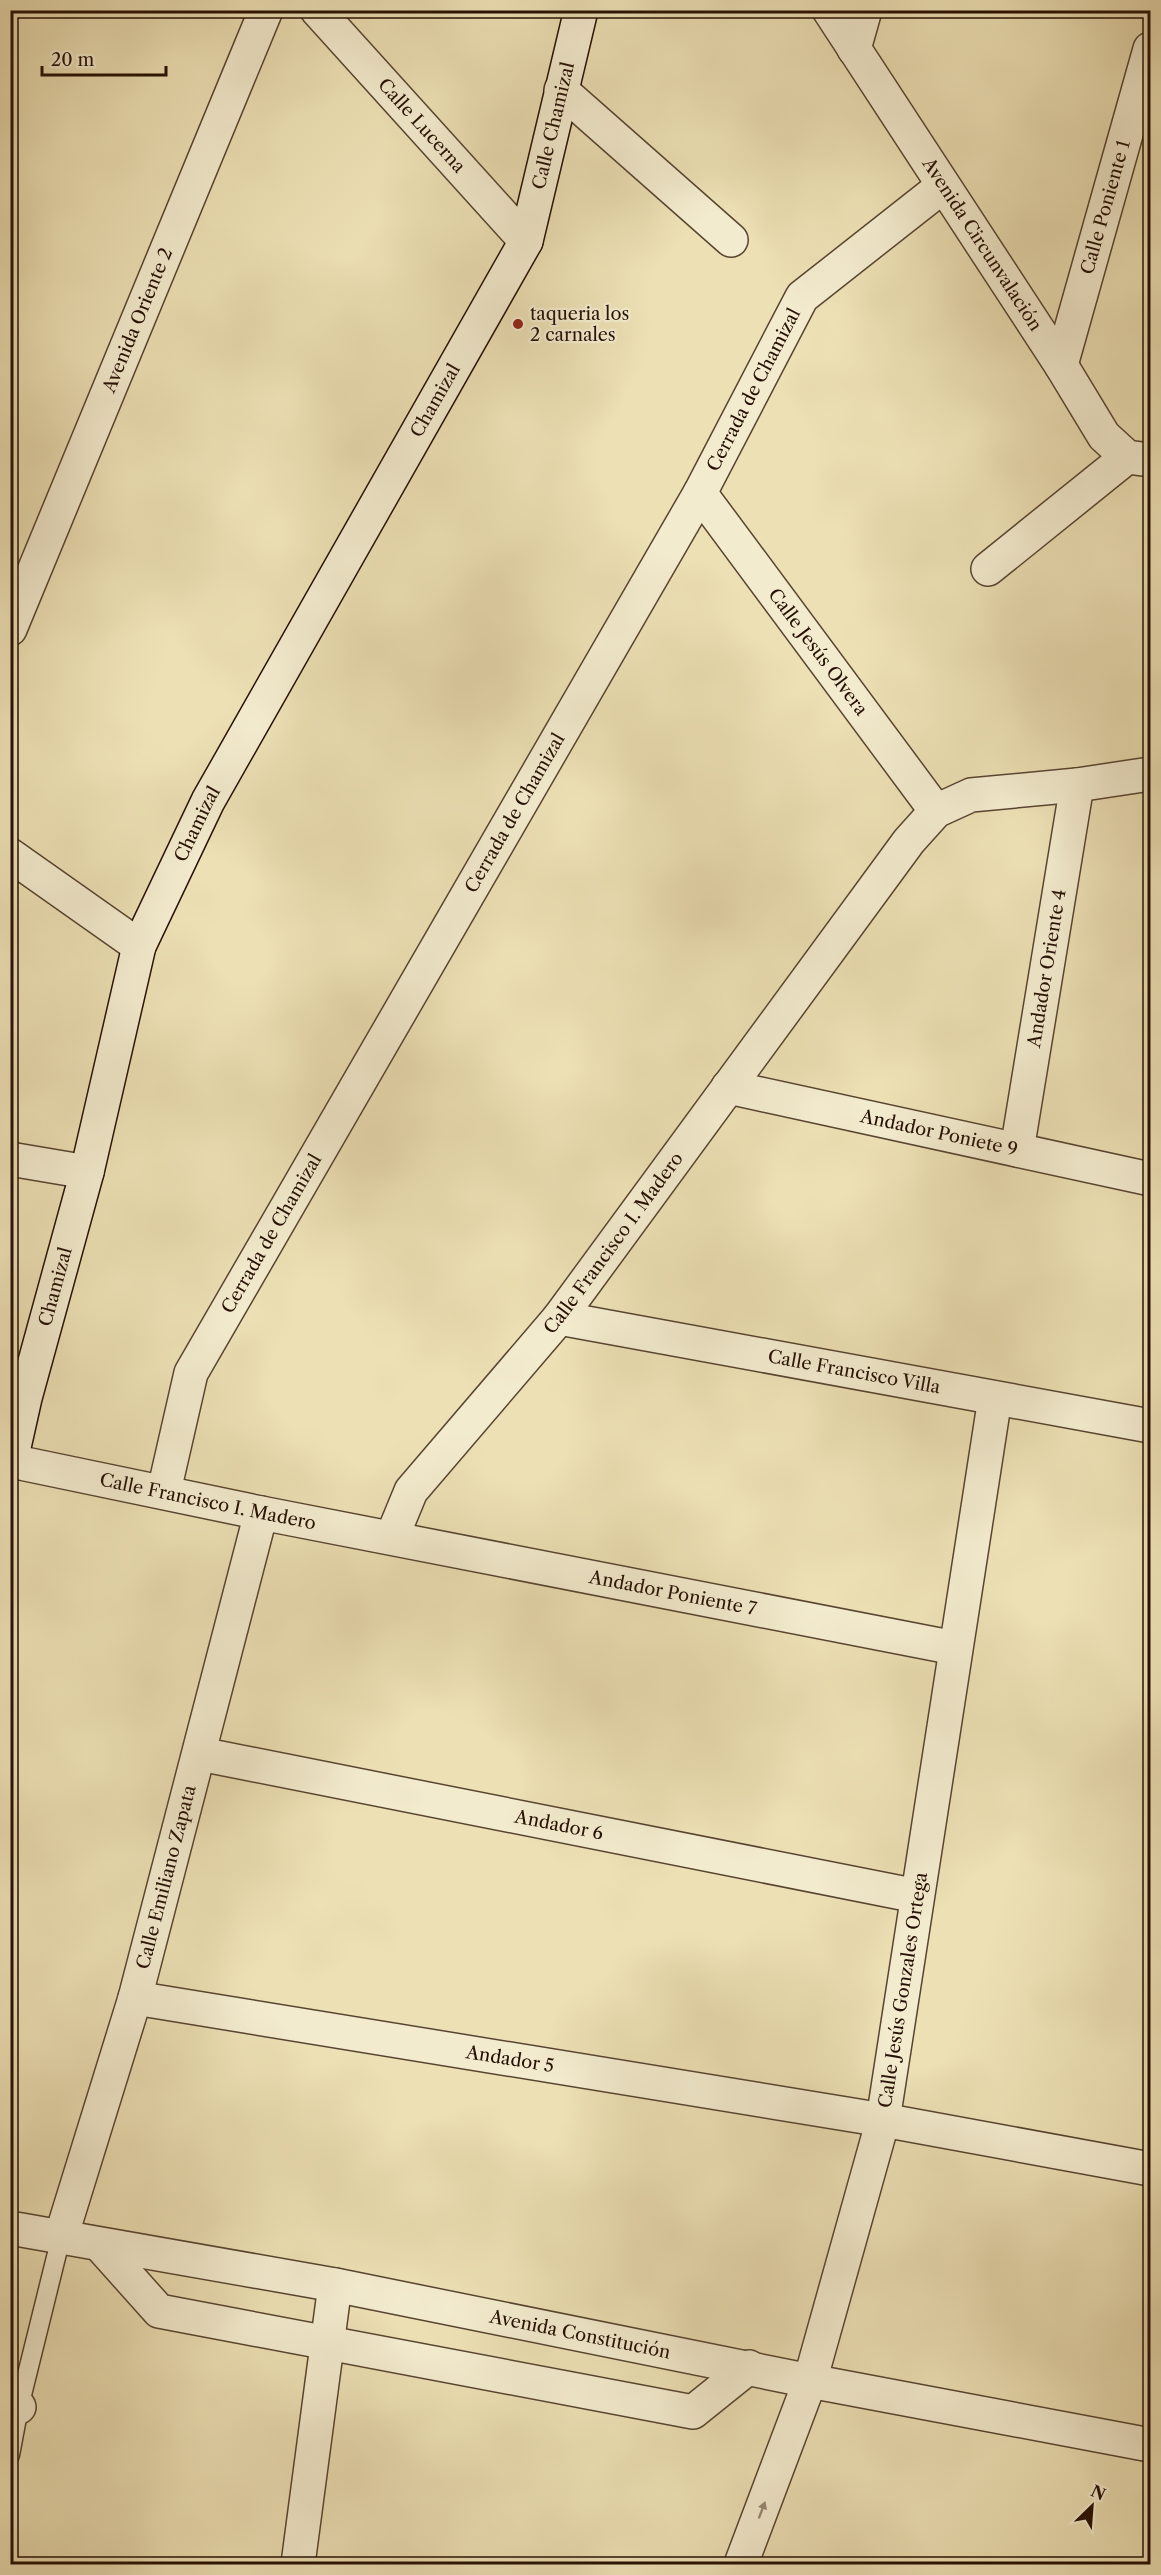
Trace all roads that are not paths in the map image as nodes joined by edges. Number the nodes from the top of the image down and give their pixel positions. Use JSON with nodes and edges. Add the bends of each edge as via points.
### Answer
{"nodes":[{"id":1,"x":266,"y":10,"type":"edge"},
{"id":2,"x":317,"y":10,"type":"edge"},
{"id":3,"x":581,"y":10,"type":"edge"},
{"id":4,"x":829,"y":10,"type":"edge"},
{"id":5,"x":865,"y":10,"type":"edge"},
{"id":6,"x":854,"y":49,"type":"junction"},
{"id":7,"x":1150,"y":49,"type":"edge"},
{"id":8,"x":561,"y":90,"type":"junction"},
{"id":9,"x":943,"y":186,"type":"junction"},
{"id":10,"x":731,"y":240,"type":"dead end"},
{"id":11,"x":526,"y":241,"type":"junction"},
{"id":12,"x":1061,"y":365,"type":"junction"},
{"id":13,"x":1139,"y":458,"type":"edge"},
{"id":14,"x":700,"y":493,"type":"junction"},
{"id":15,"x":988,"y":569,"type":"dead end"},
{"id":16,"x":10,"y":629,"type":"edge"},
{"id":17,"x":1150,"y":774,"type":"edge"},
{"id":18,"x":1077,"y":785,"type":"junction"},
{"id":19,"x":936,"y":811,"type":"junction"},
{"id":20,"x":10,"y":855,"type":"edge"},
{"id":21,"x":139,"y":946,"type":"junction"},
{"id":22,"x":728,"y":1087,"type":"junction"},
{"id":23,"x":1017,"y":1150,"type":"junction"},
{"id":24,"x":10,"y":1159,"type":"edge"},
{"id":25,"x":87,"y":1172,"type":"junction"},
{"id":26,"x":1150,"y":1179,"type":"edge"},
{"id":27,"x":559,"y":1318,"type":"junction"},
{"id":28,"x":18,"y":1396,"type":"edge"},
{"id":29,"x":996,"y":1398,"type":"junction"},
{"id":30,"x":1150,"y":1426,"type":"edge"},
{"id":31,"x":11,"y":1463,"type":"edge"},
{"id":32,"x":164,"y":1491,"type":"junction"},
{"id":33,"x":261,"y":1513,"type":"junction"},
{"id":34,"x":392,"y":1537,"type":"junction"},
{"id":35,"x":955,"y":1648,"type":"junction"},
{"id":36,"x":200,"y":1755,"type":"junction"},
{"id":37,"x":917,"y":1896,"type":"junction"},
{"id":38,"x":135,"y":1998,"type":"junction"},
{"id":39,"x":883,"y":2120,"type":"junction"},
{"id":40,"x":1150,"y":2169,"type":"edge"},
{"id":41,"x":10,"y":2228,"type":"edge"},
{"id":42,"x":61,"y":2237,"type":"junction"},
{"id":43,"x":100,"y":2245,"type":"junction"},
{"id":44,"x":335,"y":2285,"type":"junction"},
{"id":45,"x":328,"y":2343,"type":"junction"},
{"id":46,"x":749,"y":2367,"type":"junction"},
{"id":47,"x":810,"y":2381,"type":"junction"},
{"id":48,"x":15,"y":2406,"type":"edge"},
{"id":49,"x":1150,"y":2445,"type":"edge"},
{"id":50,"x":10,"y":2455,"type":"edge"},
{"id":51,"x":298,"y":2565,"type":"edge"},
{"id":52,"x":741,"y":2565,"type":"edge"}],
"edges":[{"from":1,"to":16,"type":"street","name":"Avenida Oriente 2"},
{"from":2,"to":11,"type":"street","name":"Calle Lucerna"},
{"from":3,"to":8,"type":"street","name":"Calle Chamizal"},
{"from":4,"to":6,"type":"street","name":"Avenida Circunvalación"},
{"from":5,"to":6,"type":"street"},
{"from":6,"to":9,"type":"street","name":"Avenida Circunvalación"},
{"from":7,"to":12,"type":"street","name":"Calle Poniente 1"},
{"from":8,"to":10,"type":"street"},
{"from":8,"to":11,"type":"street","name":"Calle Chamizal"},
{"from":9,"to":12,"type":"street","name":"Avenida Circunvalación"},
{"from":9,"to":14,"type":"street","name":"Cerrada de Chamizal","via":[[802,297]]},
{"from":11,"to":21,"type":"street","name":"Chamizal","via":[[208,801]]},
{"from":12,"to":13,"type":"street","name":"Avenida Circunvalación","via":[[1104,436]]},
{"from":13,"to":15,"type":"street"},
{"from":14,"to":19,"type":"street","name":"Calle Jesús Olvera"},
{"from":14,"to":32,"type":"street","name":"Cerrada de Chamizal","via":[[191,1373]]},
{"from":17,"to":18,"type":"street","name":"Calle Francisco I. Madero"},
{"from":18,"to":19,"type":"street","name":"Calle Francisco I. Madero","via":[[971,795]]},
{"from":18,"to":23,"type":"street","name":"Andador Oriente 4"},
{"from":19,"to":22,"type":"street","name":"Calle Francisco I. Madero","via":[[909,841]]},
{"from":20,"to":21,"type":"street"},
{"from":21,"to":25,"type":"street","name":"Chamizal"},
{"from":22,"to":23,"type":"street","name":"Andador Poniete 9"},
{"from":22,"to":27,"type":"street","name":"Calle Francisco I. Madero"},
{"from":23,"to":26,"type":"street","name":"Andador Poniete 9"},
{"from":24,"to":25,"type":"street"},
{"from":25,"to":28,"type":"street","name":"Chamizal"},
{"from":27,"to":29,"type":"street","name":"Calle Francisco Villa"},
{"from":27,"to":34,"type":"street","name":"Calle Francisco I. Madero","via":[[411,1491]]},
{"from":28,"to":31,"type":"street","name":"Chamizal"},
{"from":29,"to":30,"type":"street","name":"Calle Francisco Villa"},
{"from":29,"to":35,"type":"street","name":"Calle Jesús Gonzales Ortega"},
{"from":31,"to":32,"type":"street","name":"Calle Francisco I. Madero"},
{"from":32,"to":33,"type":"street","name":"Calle Francisco I. Madero"},
{"from":33,"to":34,"type":"street","name":"Calle Francisco I. Madero"},
{"from":33,"to":36,"type":"street","name":"Calle Emiliano Zapata"},
{"from":34,"to":35,"type":"street","name":"Andador Poniente 7"},
{"from":35,"to":37,"type":"street","name":"Calle Jesús Gonzales Ortega"},
{"from":36,"to":37,"type":"street","name":"Andador 6"},
{"from":36,"to":38,"type":"street","name":"Calle Emiliano Zapata"},
{"from":37,"to":39,"type":"street","name":"Calle Jesús Gonzales Ortega"},
{"from":38,"to":39,"type":"street","name":"Andador 5"},
{"from":38,"to":42,"type":"street","name":"Calle Emiliano Zapata"},
{"from":39,"to":40,"type":"street","name":"Andador 5"},
{"from":39,"to":47,"type":"street","name":"Calle Jesús Gonzales Ortega"},
{"from":41,"to":42,"type":"street","name":"Avenida Constitución"},
{"from":42,"to":43,"type":"street","name":"Avenida Constitución"},
{"from":42,"to":48,"type":"lane"},
{"from":43,"to":44,"type":"street","name":"Avenida Constitución"},
{"from":43,"to":45,"type":"street","via":[[159,2311]]},
{"from":44,"to":45,"type":"street"},
{"from":44,"to":46,"type":"street","name":"Avenida Constitución"},
{"from":45,"to":46,"type":"street","via":[[693,2412]]},
{"from":45,"to":51,"type":"street"},
{"from":46,"to":47,"type":"street","name":"Avenida Constitución"},
{"from":47,"to":49,"type":"street","name":"Avenida Constitución"},
{"from":52,"to":47,"type":"street","name":"Calle Jesús Gonzales Ortega","one_way":true},
{"from":48,"to":50,"type":"lane"}]}
